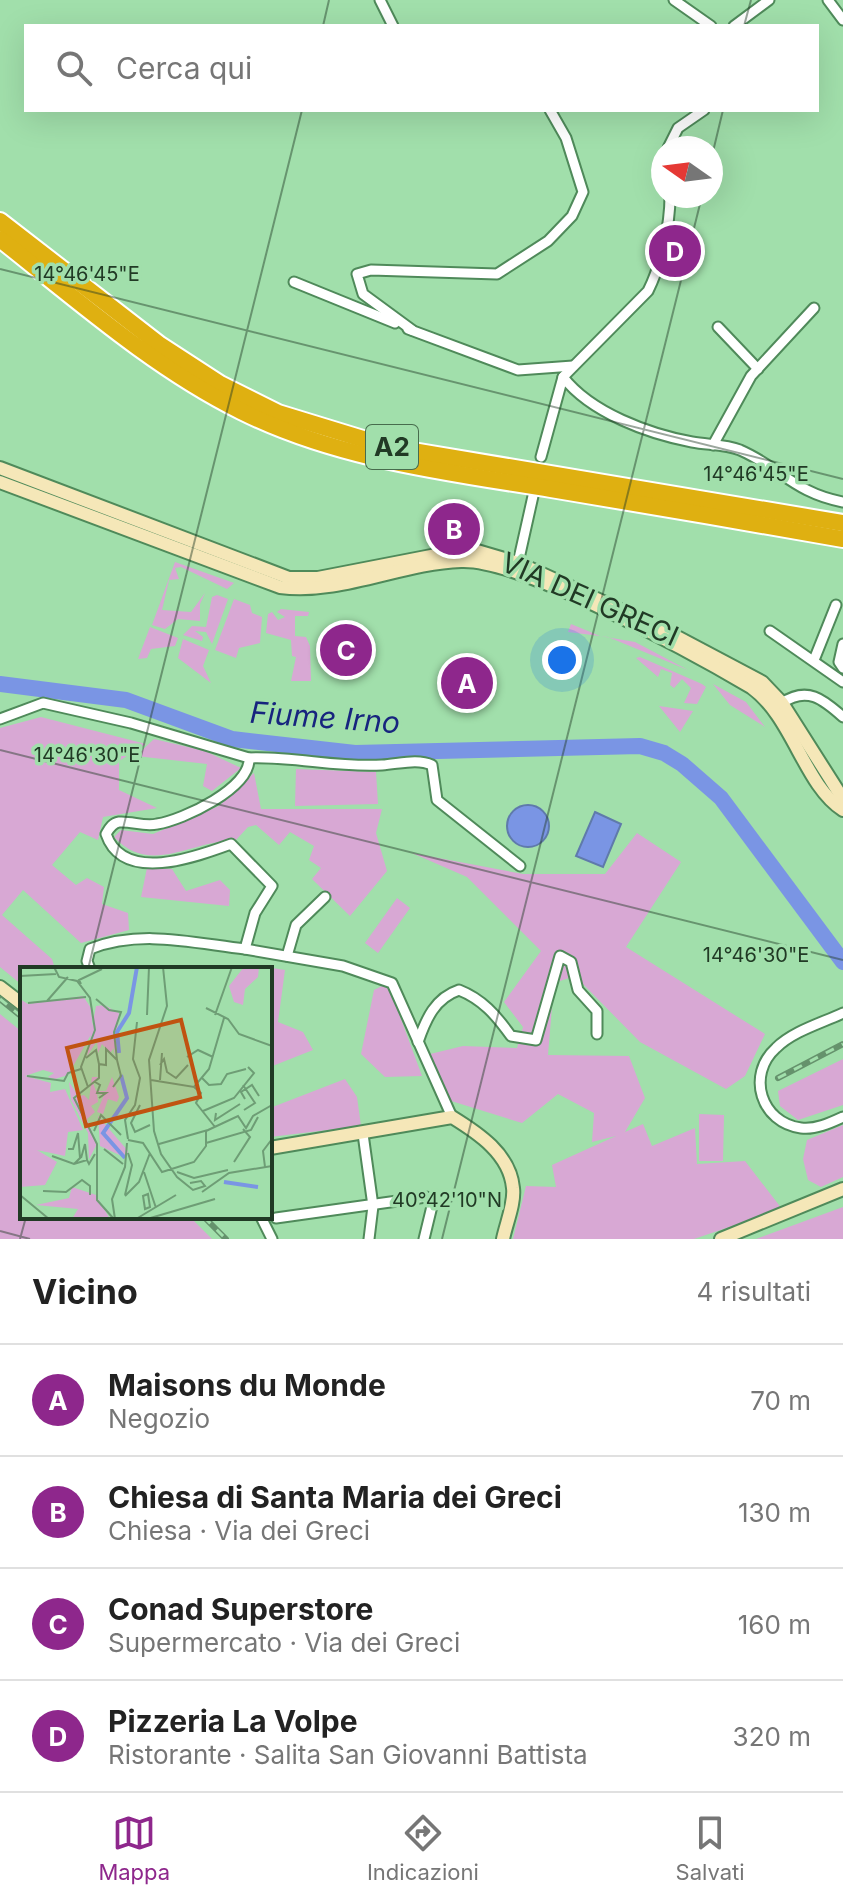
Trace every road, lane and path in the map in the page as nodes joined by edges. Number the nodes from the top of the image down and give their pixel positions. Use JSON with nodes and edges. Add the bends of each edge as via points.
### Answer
{"nodes":[{"id":1,"x":380,"y":0,"type":"edge"},
{"id":2,"x":674,"y":0,"type":"edge"},
{"id":3,"x":769,"y":0,"type":"edge"},
{"id":4,"x":828,"y":0,"type":"edge"},
{"id":5,"x":843,"y":20,"type":"edge"},
{"id":6,"x":392,"y":24,"type":"edge"},
{"id":7,"x":708,"y":24,"type":"edge"},
{"id":8,"x":737,"y":24,"type":"edge"},
{"id":9,"x":551,"y":112,"type":"edge"},
{"id":10,"x":701,"y":112,"type":"edge"},
{"id":11,"x":674,"y":136,"type":"edge"},
{"id":12,"x":670,"y":208,"type":"edge"},
{"id":13,"x":0,"y":221,"type":"edge"},
{"id":14,"x":0,"y":239,"type":"edge"},
{"id":15,"x":294,"y":282,"type":"dead end"},
{"id":16,"x":814,"y":308,"type":"dead end"},
{"id":17,"x":718,"y":327,"type":"dead end"},
{"id":18,"x":412,"y":330,"type":"junction"},
{"id":19,"x":573,"y":366,"type":"junction"},
{"id":20,"x":758,"y":369,"type":"junction"},
{"id":21,"x":563,"y":377,"type":"junction"},
{"id":22,"x":713,"y":445,"type":"junction"},
{"id":23,"x":541,"y":457,"type":"dead end"},
{"id":24,"x":0,"y":468,"type":"edge"},
{"id":25,"x":0,"y":482,"type":"edge"},
{"id":26,"x":533,"y":496,"type":"dead end"},
{"id":27,"x":843,"y":502,"type":"edge"},
{"id":28,"x":843,"y":523,"type":"edge"},
{"id":29,"x":843,"y":539,"type":"edge"},
{"id":30,"x":518,"y":563,"type":"junction"},
{"id":31,"x":836,"y":605,"type":"dead end"},
{"id":32,"x":770,"y":631,"type":"dead end"},
{"id":33,"x":843,"y":644,"type":"edge"},
{"id":34,"x":814,"y":660,"type":"junction"},
{"id":35,"x":843,"y":668,"type":"edge"},
{"id":36,"x":843,"y":682,"type":"edge"},
{"id":37,"x":782,"y":703,"type":"junction"},
{"id":38,"x":843,"y":717,"type":"edge"},
{"id":39,"x":0,"y":719,"type":"edge"},
{"id":40,"x":249,"y":758,"type":"junction"},
{"id":41,"x":843,"y":799,"type":"edge"},
{"id":42,"x":843,"y":810,"type":"edge"},
{"id":43,"x":520,"y":866,"type":"dead end"},
{"id":44,"x":325,"y":897,"type":"dead end"},
{"id":45,"x":245,"y":949,"type":"junction"},
{"id":46,"x":287,"y":956,"type":"junction"},
{"id":47,"x":89,"y":967,"type":"edge"},
{"id":48,"x":0,"y":987,"type":"edge"},
{"id":49,"x":20,"y":1002,"type":"edge"},
{"id":50,"x":843,"y":1013,"type":"edge"},
{"id":51,"x":597,"y":1034,"type":"dead end"},
{"id":52,"x":418,"y":1042,"type":"junction"},
{"id":53,"x":452,"y":1117,"type":"junction"},
{"id":54,"x":843,"y":1117,"type":"edge"},
{"id":55,"x":363,"y":1134,"type":"junction"},
{"id":56,"x":272,"y":1148,"type":"edge"},
{"id":57,"x":843,"y":1189,"type":"edge"},
{"id":58,"x":373,"y":1206,"type":"junction"},
{"id":59,"x":276,"y":1218,"type":"dead end"},
{"id":60,"x":262,"y":1219,"type":"edge"},
{"id":61,"x":272,"y":1239,"type":"edge"},
{"id":62,"x":369,"y":1239,"type":"edge"},
{"id":63,"x":424,"y":1239,"type":"edge"},
{"id":64,"x":503,"y":1239,"type":"edge"},
{"id":65,"x":721,"y":1239,"type":"edge"}],
"edges":[{"from":1,"to":6,"type":"street"},
{"from":2,"to":7,"type":"street"},
{"from":3,"to":8,"type":"street"},
{"from":4,"to":5,"type":"street"},
{"from":9,"to":18,"type":"street","via":[[566,138],[583,192],[572,216],[548,241],[497,274],[357,274],[363,294]]},
{"from":10,"to":11,"type":"street"},
{"from":12,"to":19,"type":"street","via":[[648,291]]},
{"from":13,"to":28,"type":"highway","number":"A2","via":[[160,345],[278,413],[389,447]]},
{"from":14,"to":29,"type":"highway","number":"A2","via":[[156,357],[214,396],[274,426],[328,445],[462,474]]},
{"from":15,"to":18,"type":"street"},
{"from":16,"to":20,"type":"street"},
{"from":17,"to":20,"type":"street"},
{"from":18,"to":19,"type":"street","via":[[518,370]]},
{"from":19,"to":21,"type":"street"},
{"from":20,"to":22,"type":"street"},
{"from":21,"to":22,"type":"street","via":[[571,388],[620,418],[664,435]]},
{"from":21,"to":23,"type":"street"},
{"from":22,"to":27,"type":"street","via":[[747,453],[803,491]]},
{"from":24,"to":30,"type":"main road","name":"VIA DEI GRECI","via":[[289,578],[318,578],[457,551]]},
{"from":25,"to":42,"type":"main road","name":"VIA DEI GRECI","via":[[280,587],[322,586],[462,560],[507,569],[616,617],[758,692],[779,715],[827,796]]},
{"from":26,"to":30,"type":"street"},
{"from":30,"to":37,"type":"main road","name":"VIA DEI GRECI","via":[[754,677]]},
{"from":31,"to":34,"type":"street"},
{"from":32,"to":34,"type":"street"},
{"from":33,"to":35,"type":"street"},
{"from":34,"to":36,"type":"street"},
{"from":37,"to":38,"type":"street","via":[[800,694],[815,695]]},
{"from":37,"to":41,"type":"main road","name":"VIA DEI GRECI"},
{"from":39,"to":40,"type":"street","via":[[43,703]]},
{"from":40,"to":43,"type":"street","via":[[378,765],[423,761],[432,765],[437,800]]},
{"from":40,"to":45,"type":"street","via":[[243,777],[200,810],[157,824],[120,822],[106,834],[110,847],[124,859],[162,863],[195,859],[231,844],[272,886],[255,913]]},
{"from":44,"to":46,"type":"street","via":[[296,925]]},
{"from":45,"to":46,"type":"street"},
{"from":45,"to":47,"type":"street","via":[[130,938],[90,949]]},
{"from":46,"to":52,"type":"street","via":[[343,966],[392,983]]},
{"from":48,"to":49,"type":"main road"},
{"from":50,"to":54,"type":"street","via":[[782,1043],[765,1063],[760,1080],[762,1098],[785,1124],[813,1128]]},
{"from":51,"to":52,"type":"street","via":[[597,1011],[578,990],[571,962],[560,956],[536,1040],[511,1036],[494,1013],[459,990],[443,996]]},
{"from":52,"to":53,"type":"street"},
{"from":53,"to":55,"type":"main road"},
{"from":53,"to":64,"type":"main road","via":[[482,1136],[502,1158],[513,1189]]},
{"from":55,"to":56,"type":"main road"},
{"from":55,"to":58,"type":"street"},
{"from":57,"to":65,"type":"main road"},
{"from":58,"to":59,"type":"street"},
{"from":58,"to":62,"type":"street"},
{"from":58,"to":63,"type":"street","via":[[431,1199]]},
{"from":60,"to":61,"type":"street"}]}
